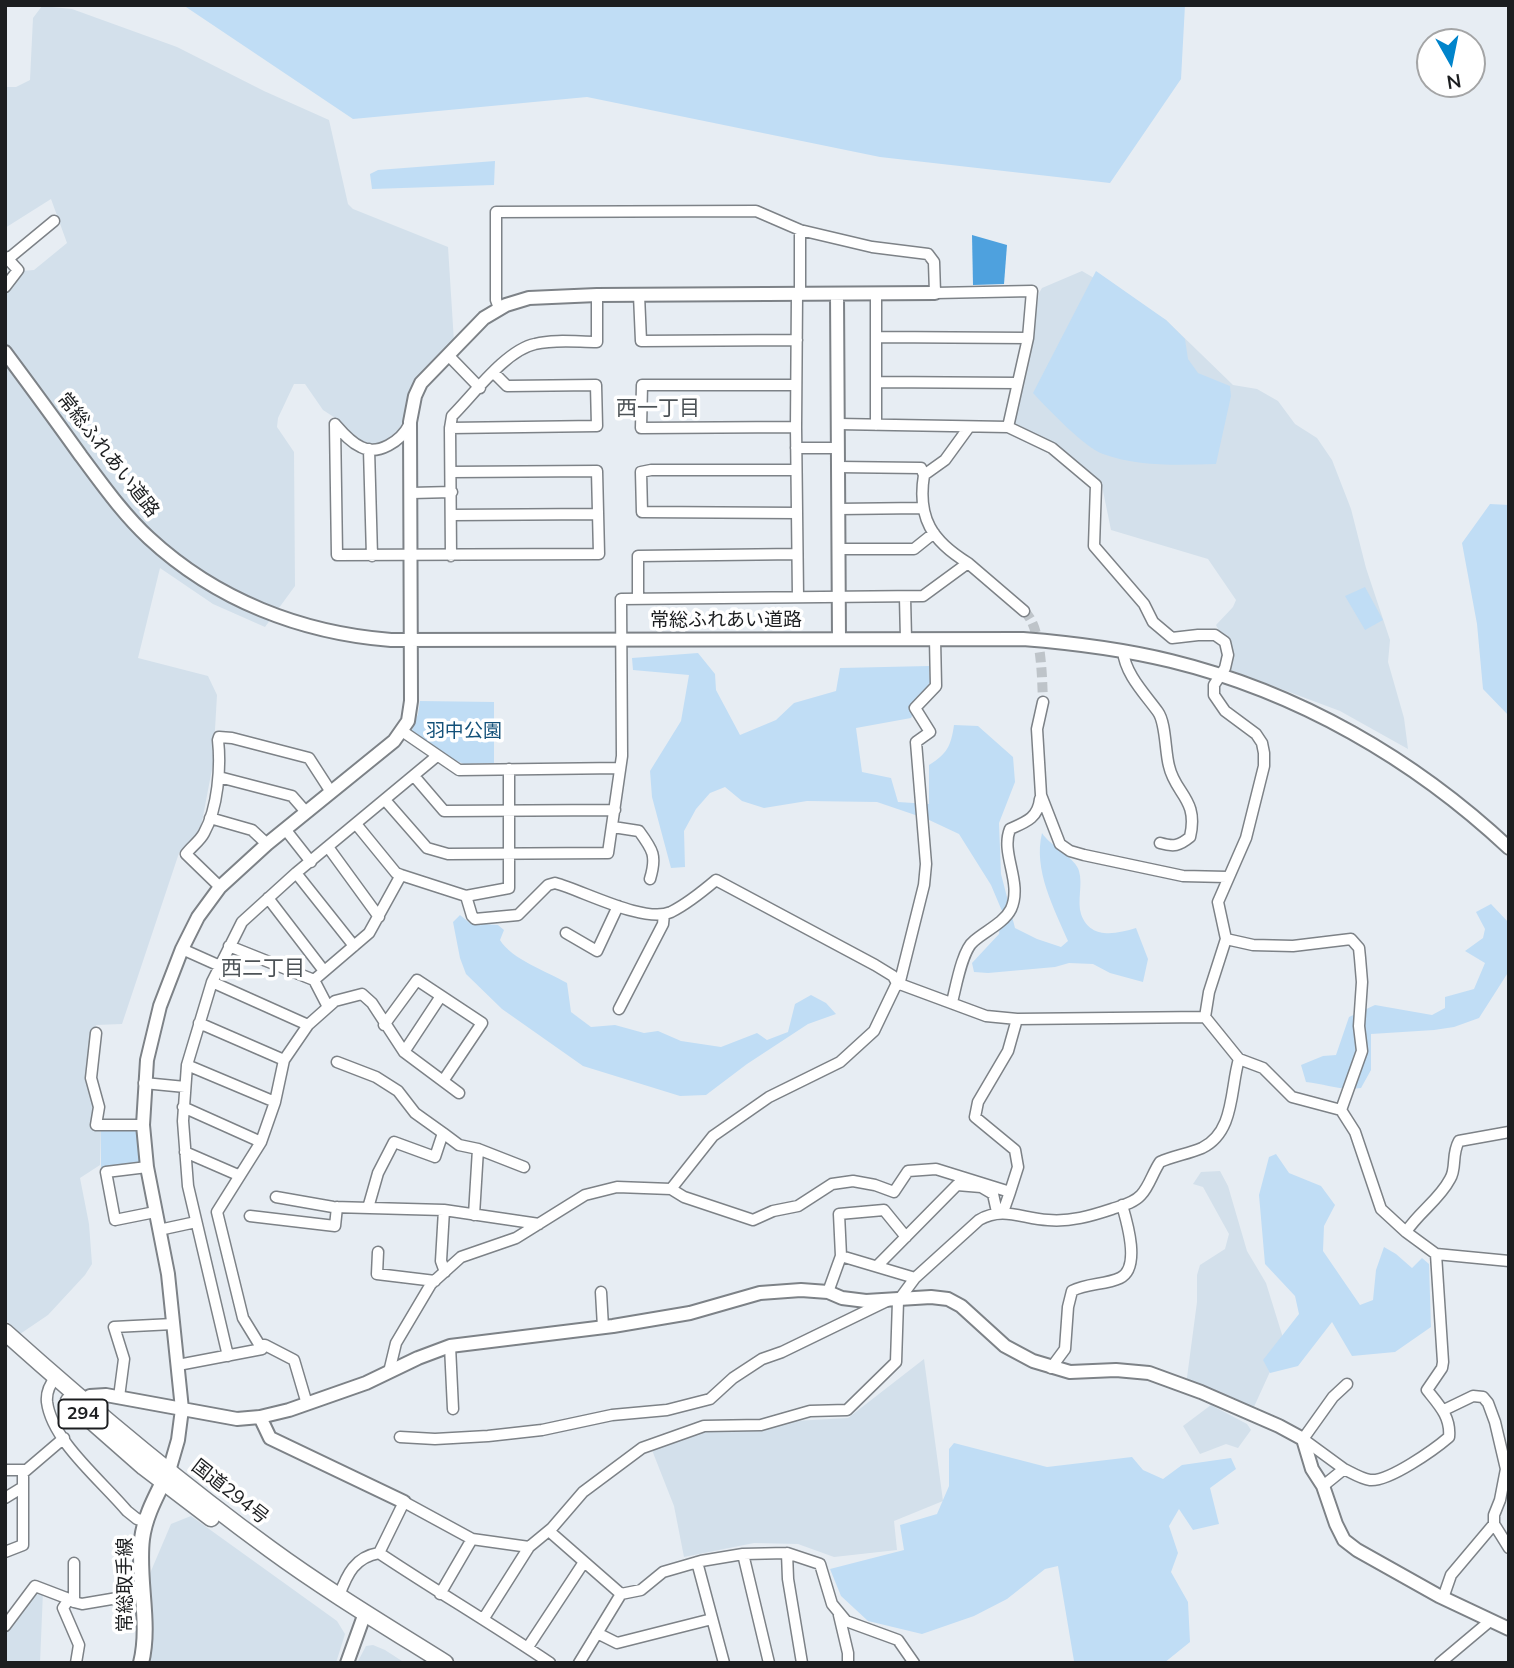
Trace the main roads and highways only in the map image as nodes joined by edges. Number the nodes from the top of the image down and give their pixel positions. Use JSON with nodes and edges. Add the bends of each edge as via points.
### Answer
{"nodes":[{"id":1,"x":5,"y":1332,"type":"edge"},
{"id":2,"x":5,"y":1343,"type":"edge"},
{"id":3,"x":53,"y":1380,"type":"junction"},
{"id":4,"x":166,"y":1476,"type":"junction"},
{"id":5,"x":363,"y":1617,"type":"junction"},
{"id":6,"x":141,"y":1663,"type":"edge"},
{"id":7,"x":426,"y":1663,"type":"edge"},
{"id":8,"x":445,"y":1663,"type":"edge"}],
"edges":[{"from":1,"to":3,"type":"highway","name":"国道294号","number":"294"},
{"from":2,"to":3,"type":"highway","name":"国道294号","number":"294"},
{"from":3,"to":4,"type":"highway","name":"国道294号","number":"294"},
{"from":3,"to":4,"type":"highway","name":"国道294号","number":"294","via":[[84,1400]]},
{"from":4,"to":5,"type":"highway","name":"国道294号","number":"294"},
{"from":4,"to":5,"type":"highway","name":"国道294号","number":"294","via":[[278,1566]]},
{"from":4,"to":6,"type":"main road","name":"常総取手線","via":[[146,1521],[140,1557]]},
{"from":5,"to":7,"type":"highway","name":"国道294号","number":"294"},
{"from":5,"to":8,"type":"highway","name":"国道294号","number":"294"}]}
